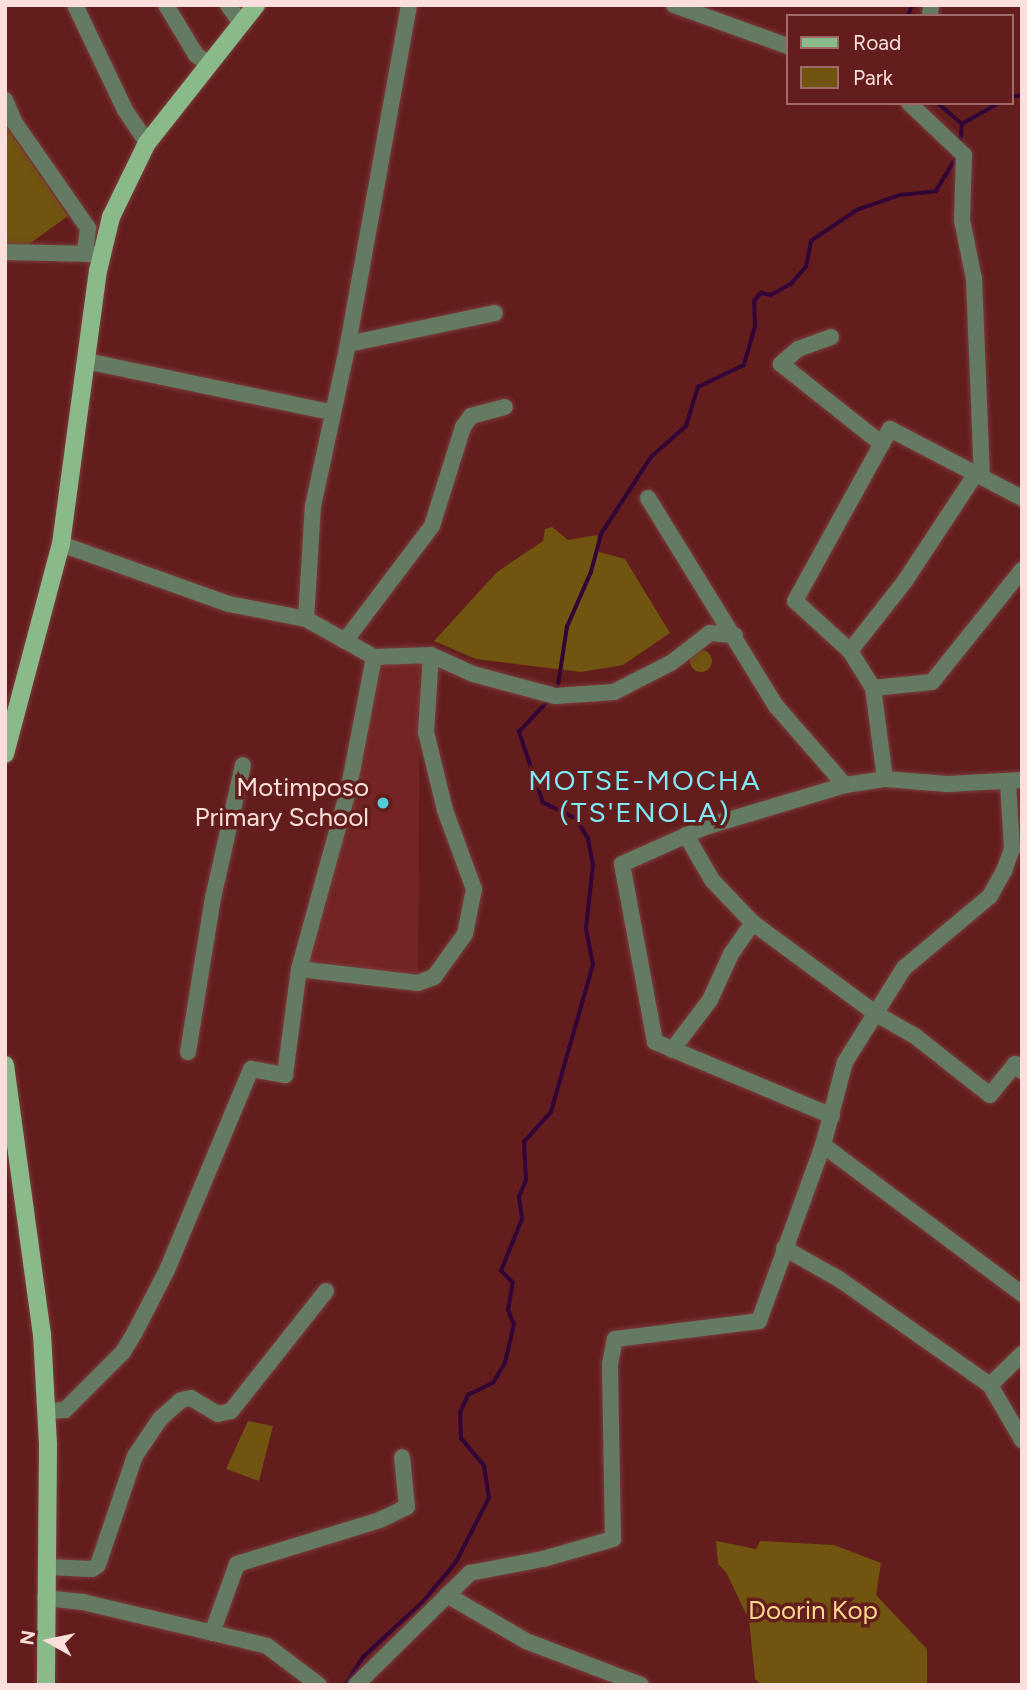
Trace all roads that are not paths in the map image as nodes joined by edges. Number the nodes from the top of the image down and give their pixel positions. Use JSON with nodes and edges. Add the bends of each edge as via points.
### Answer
{"nodes":[{"id":1,"x":75,"y":5,"type":"edge"},
{"id":2,"x":166,"y":5,"type":"edge"},
{"id":3,"x":228,"y":5,"type":"edge"},
{"id":4,"x":256,"y":5,"type":"edge"},
{"id":5,"x":409,"y":5,"type":"edge"},
{"id":6,"x":674,"y":5,"type":"edge"},
{"id":7,"x":242,"y":25,"type":"junction"},
{"id":8,"x":786,"y":46,"type":"edge"},
{"id":9,"x":209,"y":64,"type":"junction"},
{"id":10,"x":5,"y":100,"type":"edge"},
{"id":11,"x":911,"y":105,"type":"edge"},
{"id":12,"x":148,"y":142,"type":"junction"},
{"id":13,"x":5,"y":253,"type":"edge"},
{"id":14,"x":93,"y":254,"type":"junction"},
{"id":15,"x":495,"y":313,"type":"dead end"},
{"id":16,"x":831,"y":337,"type":"dead end"},
{"id":17,"x":348,"y":344,"type":"junction"},
{"id":18,"x":86,"y":361,"type":"junction"},
{"id":19,"x":505,"y":407,"type":"dead end"},
{"id":20,"x":331,"y":412,"type":"junction"},
{"id":21,"x":882,"y":444,"type":"junction"},
{"id":22,"x":980,"y":474,"type":"junction"},
{"id":23,"x":648,"y":498,"type":"dead end"},
{"id":24,"x":1022,"y":498,"type":"edge"},
{"id":25,"x":61,"y":544,"type":"junction"},
{"id":26,"x":1022,"y":570,"type":"edge"},
{"id":27,"x":306,"y":619,"type":"junction"},
{"id":28,"x":735,"y":635,"type":"junction"},
{"id":29,"x":345,"y":641,"type":"junction"},
{"id":30,"x":850,"y":650,"type":"junction"},
{"id":31,"x":431,"y":654,"type":"junction"},
{"id":32,"x":374,"y":657,"type":"junction"},
{"id":33,"x":873,"y":688,"type":"junction"},
{"id":34,"x":5,"y":754,"type":"edge"},
{"id":35,"x":243,"y":765,"type":"dead end"},
{"id":36,"x":886,"y":779,"type":"junction"},
{"id":37,"x":1015,"y":781,"type":"edge"},
{"id":38,"x":845,"y":785,"type":"junction"},
{"id":39,"x":686,"y":835,"type":"junction"},
{"id":40,"x":753,"y":923,"type":"junction"},
{"id":41,"x":299,"y":969,"type":"junction"},
{"id":42,"x":878,"y":1015,"type":"junction"},
{"id":43,"x":672,"y":1050,"type":"junction"},
{"id":44,"x":188,"y":1052,"type":"dead end"},
{"id":45,"x":5,"y":1065,"type":"edge"},
{"id":46,"x":1022,"y":1071,"type":"edge"},
{"id":47,"x":832,"y":1116,"type":"junction"},
{"id":48,"x":9,"y":1134,"type":"edge"},
{"id":49,"x":823,"y":1145,"type":"junction"},
{"id":50,"x":784,"y":1248,"type":"junction"},
{"id":51,"x":326,"y":1292,"type":"dead end"},
{"id":52,"x":1022,"y":1294,"type":"edge"},
{"id":53,"x":1022,"y":1354,"type":"edge"},
{"id":54,"x":990,"y":1385,"type":"junction"},
{"id":55,"x":47,"y":1411,"type":"junction"},
{"id":56,"x":1022,"y":1440,"type":"edge"},
{"id":57,"x":401,"y":1457,"type":"dead end"},
{"id":58,"x":46,"y":1567,"type":"junction"},
{"id":59,"x":447,"y":1595,"type":"junction"},
{"id":60,"x":46,"y":1598,"type":"junction"},
{"id":61,"x":212,"y":1633,"type":"junction"},
{"id":62,"x":46,"y":1685,"type":"edge"},
{"id":63,"x":319,"y":1685,"type":"edge"},
{"id":64,"x":356,"y":1685,"type":"edge"},
{"id":65,"x":641,"y":1685,"type":"edge"}],
"edges":[{"from":1,"to":12,"type":"street","via":[[125,110]]},
{"from":2,"to":9,"type":"street","via":[[196,55]]},
{"from":3,"to":7,"type":"street"},
{"from":4,"to":7,"type":"main road"},
{"from":5,"to":17,"type":"street"},
{"from":6,"to":8,"type":"street"},
{"from":7,"to":9,"type":"main road"},
{"from":9,"to":12,"type":"main road"},
{"from":10,"to":14,"type":"street","via":[[15,122],[88,228]]},
{"from":11,"to":22,"type":"street","via":[[964,155],[962,220],[974,279]]},
{"from":12,"to":14,"type":"main road"},
{"from":13,"to":14,"type":"street"},
{"from":14,"to":18,"type":"main road"},
{"from":15,"to":17,"type":"street"},
{"from":16,"to":21,"type":"street","via":[[798,349],[780,365]]},
{"from":17,"to":20,"type":"street"},
{"from":18,"to":20,"type":"street"},
{"from":18,"to":25,"type":"main road"},
{"from":19,"to":29,"type":"street","via":[[471,416],[463,427],[432,526]]},
{"from":20,"to":27,"type":"street","via":[[311,519]]},
{"from":21,"to":22,"type":"street","via":[[890,429]]},
{"from":21,"to":30,"type":"street","via":[[794,601]]},
{"from":22,"to":24,"type":"street"},
{"from":22,"to":30,"type":"street"},
{"from":23,"to":28,"type":"street"},
{"from":25,"to":27,"type":"street","via":[[229,604]]},
{"from":25,"to":34,"type":"main road"},
{"from":26,"to":33,"type":"street","via":[[932,682]]},
{"from":27,"to":29,"type":"street"},
{"from":28,"to":31,"type":"street","via":[[710,633],[633,685],[597,697],[555,696],[510,685]]},
{"from":28,"to":38,"type":"street","via":[[783,715]]},
{"from":29,"to":32,"type":"street"},
{"from":30,"to":33,"type":"street"},
{"from":31,"to":32,"type":"street"},
{"from":31,"to":41,"type":"street","via":[[426,732],[445,810],[474,889],[465,934],[435,977],[418,983]]},
{"from":32,"to":41,"type":"street","via":[[349,788]]},
{"from":33,"to":36,"type":"street"},
{"from":35,"to":44,"type":"street","via":[[213,898]]},
{"from":36,"to":37,"type":"street"},
{"from":36,"to":38,"type":"street"},
{"from":37,"to":42,"type":"street","via":[[1012,849],[990,896],[904,968]]},
{"from":38,"to":39,"type":"street"},
{"from":39,"to":40,"type":"street","via":[[712,880]]},
{"from":39,"to":43,"type":"street","via":[[622,864],[652,1035],[655,1042]]},
{"from":40,"to":42,"type":"street"},
{"from":40,"to":43,"type":"street","via":[[731,954],[710,1000]]},
{"from":41,"to":55,"type":"street","via":[[285,1075],[251,1069],[167,1270],[135,1332],[123,1352],[65,1410]]},
{"from":42,"to":46,"type":"street","via":[[915,1035],[989,1096],[1015,1064]]},
{"from":42,"to":47,"type":"street","via":[[845,1062]]},
{"from":43,"to":47,"type":"street"},
{"from":45,"to":48,"type":"main road"},
{"from":47,"to":49,"type":"street"},
{"from":48,"to":55,"type":"main road","via":[[43,1334]]},
{"from":49,"to":50,"type":"street"},
{"from":49,"to":52,"type":"street"},
{"from":50,"to":54,"type":"street","via":[[839,1279]]},
{"from":50,"to":59,"type":"street","via":[[759,1321],[615,1339],[610,1364],[613,1539],[470,1573]]},
{"from":51,"to":58,"type":"street","via":[[231,1410],[218,1413],[191,1398],[181,1400],[160,1419],[135,1456],[98,1565],[92,1569]]},
{"from":53,"to":54,"type":"street"},
{"from":54,"to":56,"type":"street"},
{"from":55,"to":58,"type":"main road"},
{"from":57,"to":61,"type":"street","via":[[407,1507],[380,1520],[237,1564]]},
{"from":58,"to":60,"type":"main road"},
{"from":59,"to":64,"type":"street"},
{"from":59,"to":65,"type":"street","via":[[526,1641]]},
{"from":60,"to":61,"type":"street","via":[[83,1602]]},
{"from":60,"to":62,"type":"main road"},
{"from":61,"to":63,"type":"street","via":[[267,1646]]}]}
